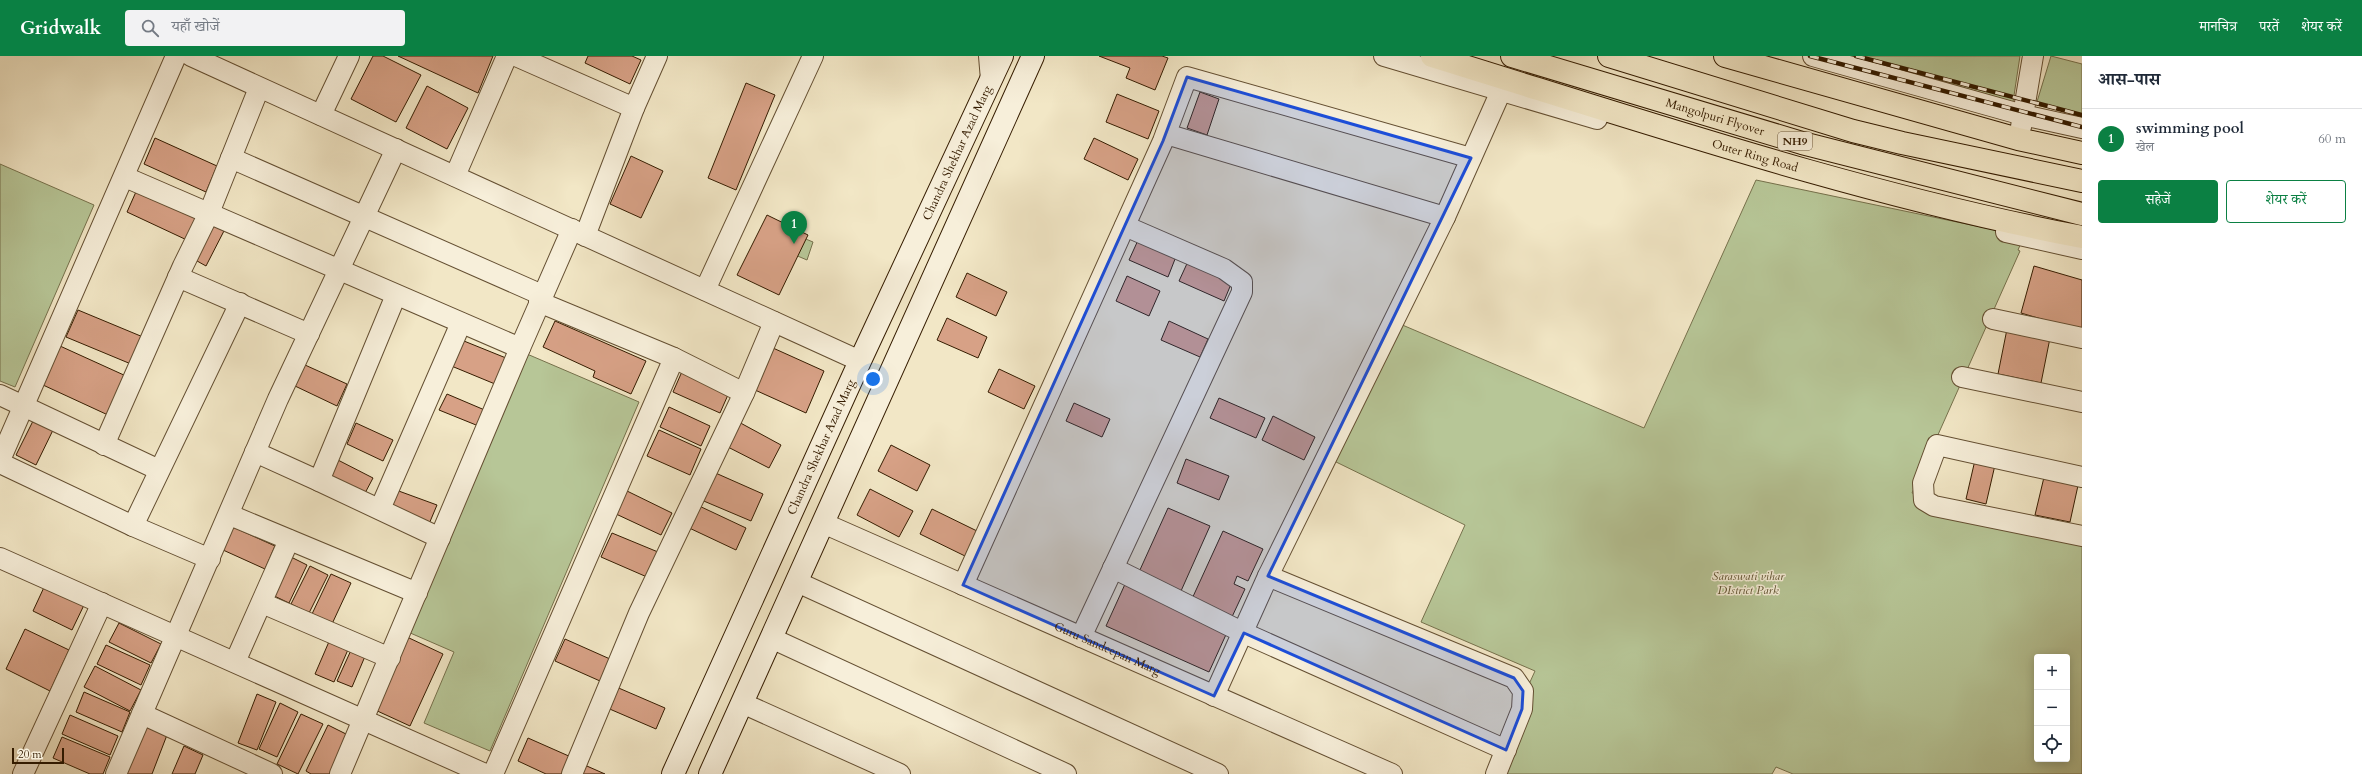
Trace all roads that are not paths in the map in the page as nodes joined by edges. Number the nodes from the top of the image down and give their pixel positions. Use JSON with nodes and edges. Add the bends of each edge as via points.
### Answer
{"nodes":[{"id":1,"x":176,"y":56,"type":"edge"},
{"id":2,"x":191,"y":56,"type":"edge"},
{"id":3,"x":349,"y":56,"type":"edge"},
{"id":4,"x":507,"y":56,"type":"edge"},
{"id":5,"x":516,"y":56,"type":"edge"},
{"id":6,"x":657,"y":56,"type":"edge"},
{"id":7,"x":813,"y":56,"type":"edge"},
{"id":8,"x":989,"y":56,"type":"edge"},
{"id":9,"x":1002,"y":56,"type":"edge"},
{"id":10,"x":1009,"y":56,"type":"edge"},
{"id":11,"x":1384,"y":56,"type":"edge"},
{"id":12,"x":1432,"y":56,"type":"edge"},
{"id":13,"x":1512,"y":56,"type":"edge"},
{"id":14,"x":1609,"y":56,"type":"edge"},
{"id":15,"x":1725,"y":56,"type":"edge"},
{"id":16,"x":1813,"y":56,"type":"edge"},
{"id":17,"x":2033,"y":56,"type":"edge"},
{"id":18,"x":1030,"y":61,"type":"edge"},
{"id":19,"x":991,"y":80,"type":"junction"},
{"id":20,"x":259,"y":88,"type":"junction"},
{"id":21,"x":1501,"y":91,"type":"junction"},
{"id":22,"x":634,"y":108,"type":"junction"},
{"id":23,"x":321,"y":115,"type":"junction"},
{"id":24,"x":2023,"y":115,"type":"junction"},
{"id":25,"x":2082,"y":128,"type":"edge"},
{"id":26,"x":1166,"y":134,"type":"junction"},
{"id":27,"x":2018,"y":139,"type":"junction"},
{"id":28,"x":396,"y":149,"type":"junction"},
{"id":29,"x":2082,"y":153,"type":"edge"},
{"id":30,"x":231,"y":158,"type":"junction"},
{"id":31,"x":1471,"y":158,"type":"junction"},
{"id":32,"x":455,"y":176,"type":"junction"},
{"id":33,"x":125,"y":177,"type":"junction"},
{"id":34,"x":2082,"y":181,"type":"edge"},
{"id":35,"x":209,"y":213,"type":"junction"},
{"id":36,"x":2082,"y":214,"type":"edge"},
{"id":37,"x":364,"y":216,"type":"junction"},
{"id":38,"x":1445,"y":217,"type":"junction"},
{"id":39,"x":1125,"y":226,"type":"junction"},
{"id":40,"x":579,"y":232,"type":"junction"},
{"id":41,"x":2082,"y":237,"type":"edge"},
{"id":42,"x":2082,"y":249,"type":"edge"},
{"id":43,"x":339,"y":270,"type":"junction"},
{"id":44,"x":178,"y":277,"type":"junction"},
{"id":45,"x":705,"y":290,"type":"junction"},
{"id":46,"x":396,"y":295,"type":"junction"},
{"id":47,"x":541,"y":298,"type":"junction"},
{"id":48,"x":240,"y":303,"type":"junction"},
{"id":49,"x":1993,"y":319,"type":"dead end"},
{"id":50,"x":774,"y":322,"type":"junction"},
{"id":51,"x":462,"y":323,"type":"junction"},
{"id":52,"x":309,"y":334,"type":"junction"},
{"id":53,"x":2082,"y":338,"type":"edge"},
{"id":54,"x":520,"y":348,"type":"junction"},
{"id":55,"x":674,"y":358,"type":"junction"},
{"id":56,"x":860,"y":361,"type":"junction"},
{"id":57,"x":1962,"y":377,"type":"dead end"},
{"id":58,"x":744,"y":393,"type":"junction"},
{"id":59,"x":0,"y":395,"type":"edge"},
{"id":60,"x":2082,"y":402,"type":"edge"},
{"id":61,"x":23,"y":405,"type":"junction"},
{"id":62,"x":104,"y":445,"type":"junction"},
{"id":63,"x":255,"y":452,"type":"junction"},
{"id":64,"x":0,"y":462,"type":"edge"},
{"id":65,"x":159,"y":470,"type":"junction"},
{"id":66,"x":2082,"y":477,"type":"edge"},
{"id":67,"x":319,"y":481,"type":"junction"},
{"id":68,"x":380,"y":509,"type":"junction"},
{"id":69,"x":230,"y":515,"type":"junction"},
{"id":70,"x":823,"y":523,"type":"junction"},
{"id":71,"x":133,"y":526,"type":"junction"},
{"id":72,"x":2082,"y":536,"type":"edge"},
{"id":73,"x":440,"y":538,"type":"junction"},
{"id":74,"x":289,"y":540,"type":"junction"},
{"id":75,"x":0,"y":558,"type":"edge"},
{"id":76,"x":210,"y":559,"type":"junction"},
{"id":77,"x":1113,"y":568,"type":"junction"},
{"id":78,"x":1268,"y":576,"type":"junction"},
{"id":79,"x":797,"y":582,"type":"junction"},
{"id":80,"x":963,"y":585,"type":"junction"},
{"id":81,"x":417,"y":594,"type":"junction"},
{"id":82,"x":102,"y":603,"type":"junction"},
{"id":83,"x":262,"y":603,"type":"junction"},
{"id":84,"x":1244,"y":633,"type":"junction"},
{"id":85,"x":176,"y":635,"type":"junction"},
{"id":86,"x":1081,"y":637,"type":"junction"},
{"id":87,"x":771,"y":638,"type":"junction"},
{"id":88,"x":390,"y":658,"type":"junction"},
{"id":89,"x":235,"y":662,"type":"junction"},
{"id":90,"x":1214,"y":696,"type":"junction"},
{"id":91,"x":742,"y":703,"type":"junction"},
{"id":92,"x":142,"y":714,"type":"junction"},
{"id":93,"x":364,"y":720,"type":"junction"},
{"id":94,"x":1506,"y":750,"type":"junction"},
{"id":95,"x":716,"y":772,"type":"edge"},
{"id":96,"x":23,"y":774,"type":"edge"},
{"id":97,"x":116,"y":774,"type":"edge"},
{"id":98,"x":272,"y":774,"type":"edge"},
{"id":99,"x":340,"y":774,"type":"edge"},
{"id":100,"x":485,"y":774,"type":"edge"},
{"id":101,"x":493,"y":774,"type":"edge"},
{"id":102,"x":572,"y":774,"type":"edge"},
{"id":103,"x":673,"y":774,"type":"edge"},
{"id":104,"x":900,"y":774,"type":"edge"},
{"id":105,"x":1066,"y":774,"type":"edge"},
{"id":106,"x":1218,"y":774,"type":"edge"},
{"id":107,"x":1392,"y":774,"type":"edge"},
{"id":108,"x":1496,"y":774,"type":"edge"}],
"edges":[{"from":1,"to":33,"type":"street"},
{"from":2,"to":20,"type":"street"},
{"from":3,"to":23,"type":"street"},
{"from":4,"to":32,"type":"street"},
{"from":5,"to":22,"type":"street"},
{"from":6,"to":22,"type":"street"},
{"from":7,"to":45,"type":"street"},
{"from":8,"to":19,"type":"street"},
{"from":9,"to":19,"type":"street","name":"Chandra Shekhar Azad Marg"},
{"from":10,"to":18,"type":"street"},
{"from":11,"to":21,"type":"street"},
{"from":12,"to":41,"type":"main road","name":"Outer Ring Road","via":[[1749,154],[2010,223]]},
{"from":13,"to":36,"type":"main road","name":"Mangolpuri Flyover","number":"NH9","via":[[1802,143]]},
{"from":14,"to":34,"type":"main road","via":[[1853,131]]},
{"from":15,"to":27,"type":"main road"},
{"from":16,"to":24,"type":"street"},
{"from":17,"to":24,"type":"street"},
{"from":18,"to":70,"type":"street"},
{"from":19,"to":56,"type":"street","name":"Chandra Shekhar Azad Marg"},
{"from":20,"to":23,"type":"street"},
{"from":20,"to":30,"type":"street"},
{"from":21,"to":31,"type":"street"},
{"from":21,"to":42,"type":"street","via":[[1978,226]]},
{"from":22,"to":40,"type":"street"},
{"from":23,"to":28,"type":"street"},
{"from":24,"to":25,"type":"street"},
{"from":24,"to":27,"type":"street"},
{"from":26,"to":31,"type":"street","via":[[1187,77]]},
{"from":26,"to":38,"type":"street"},
{"from":26,"to":39,"type":"street"},
{"from":27,"to":29,"type":"main road"},
{"from":28,"to":32,"type":"street"},
{"from":28,"to":37,"type":"street"},
{"from":30,"to":35,"type":"street"},
{"from":30,"to":37,"type":"street"},
{"from":31,"to":38,"type":"street"},
{"from":32,"to":40,"type":"street"},
{"from":33,"to":35,"type":"street"},
{"from":33,"to":61,"type":"street"},
{"from":35,"to":43,"type":"street"},
{"from":35,"to":44,"type":"street"},
{"from":37,"to":43,"type":"street"},
{"from":37,"to":47,"type":"street"},
{"from":38,"to":78,"type":"street"},
{"from":39,"to":77,"type":"street","via":[[1224,268],[1242,282],[1242,292]]},
{"from":39,"to":80,"type":"street"},
{"from":40,"to":45,"type":"street"},
{"from":40,"to":47,"type":"street"},
{"from":43,"to":46,"type":"street"},
{"from":43,"to":52,"type":"street"},
{"from":44,"to":48,"type":"street"},
{"from":44,"to":62,"type":"street"},
{"from":45,"to":50,"type":"street"},
{"from":46,"to":51,"type":"street"},
{"from":46,"to":67,"type":"street"},
{"from":47,"to":54,"type":"street"},
{"from":47,"to":55,"type":"street"},
{"from":48,"to":52,"type":"street"},
{"from":48,"to":65,"type":"street"},
{"from":49,"to":53,"type":"street"},
{"from":50,"to":56,"type":"street"},
{"from":50,"to":58,"type":"street"},
{"from":51,"to":54,"type":"street"},
{"from":51,"to":68,"type":"street"},
{"from":52,"to":63,"type":"street"},
{"from":54,"to":73,"type":"street"},
{"from":55,"to":58,"type":"street"},
{"from":55,"to":101,"type":"street"},
{"from":56,"to":103,"type":"street","name":"Chandra Shekhar Azad Marg"},
{"from":57,"to":60,"type":"street"},
{"from":58,"to":102,"type":"street","via":[[639,613]]},
{"from":59,"to":61,"type":"street"},
{"from":61,"to":62,"type":"street"},
{"from":61,"to":64,"type":"street"},
{"from":62,"to":65,"type":"street"},
{"from":63,"to":67,"type":"street"},
{"from":63,"to":69,"type":"street"},
{"from":64,"to":71,"type":"street"},
{"from":65,"to":71,"type":"street"},
{"from":66,"to":72,"type":"street","via":[[1937,445],[1922,490],[1924,500],[1934,506]]},
{"from":67,"to":68,"type":"street"},
{"from":68,"to":73,"type":"street"},
{"from":69,"to":74,"type":"street"},
{"from":69,"to":76,"type":"street"},
{"from":70,"to":79,"type":"street"},
{"from":70,"to":80,"type":"street","name":"Guru Sandeepan Marg"},
{"from":71,"to":76,"type":"street"},
{"from":73,"to":81,"type":"street"},
{"from":74,"to":81,"type":"street"},
{"from":74,"to":83,"type":"street"},
{"from":75,"to":82,"type":"street"},
{"from":76,"to":85,"type":"street"},
{"from":77,"to":84,"type":"street"},
{"from":77,"to":86,"type":"street"},
{"from":78,"to":84,"type":"street"},
{"from":78,"to":94,"type":"street","via":[[1514,678],[1524,691],[1522,709]]},
{"from":79,"to":87,"type":"street"},
{"from":79,"to":106,"type":"street"},
{"from":80,"to":86,"type":"street","name":"Guru Sandeepan Marg"},
{"from":81,"to":88,"type":"street"},
{"from":82,"to":85,"type":"street"},
{"from":82,"to":96,"type":"street"},
{"from":83,"to":88,"type":"street"},
{"from":83,"to":89,"type":"street"},
{"from":84,"to":90,"type":"street"},
{"from":84,"to":94,"type":"street"},
{"from":85,"to":89,"type":"street"},
{"from":85,"to":92,"type":"street"},
{"from":86,"to":90,"type":"street","name":"Guru Sandeepan Marg"},
{"from":87,"to":91,"type":"street"},
{"from":87,"to":105,"type":"street"},
{"from":88,"to":93,"type":"street"},
{"from":89,"to":93,"type":"street"},
{"from":90,"to":107,"type":"street","name":"Guru Sandeepan Marg"},
{"from":91,"to":95,"type":"street"},
{"from":91,"to":104,"type":"street"},
{"from":92,"to":97,"type":"street"},
{"from":92,"to":98,"type":"street"},
{"from":93,"to":99,"type":"street"},
{"from":93,"to":100,"type":"street"},
{"from":94,"to":108,"type":"street"}]}
